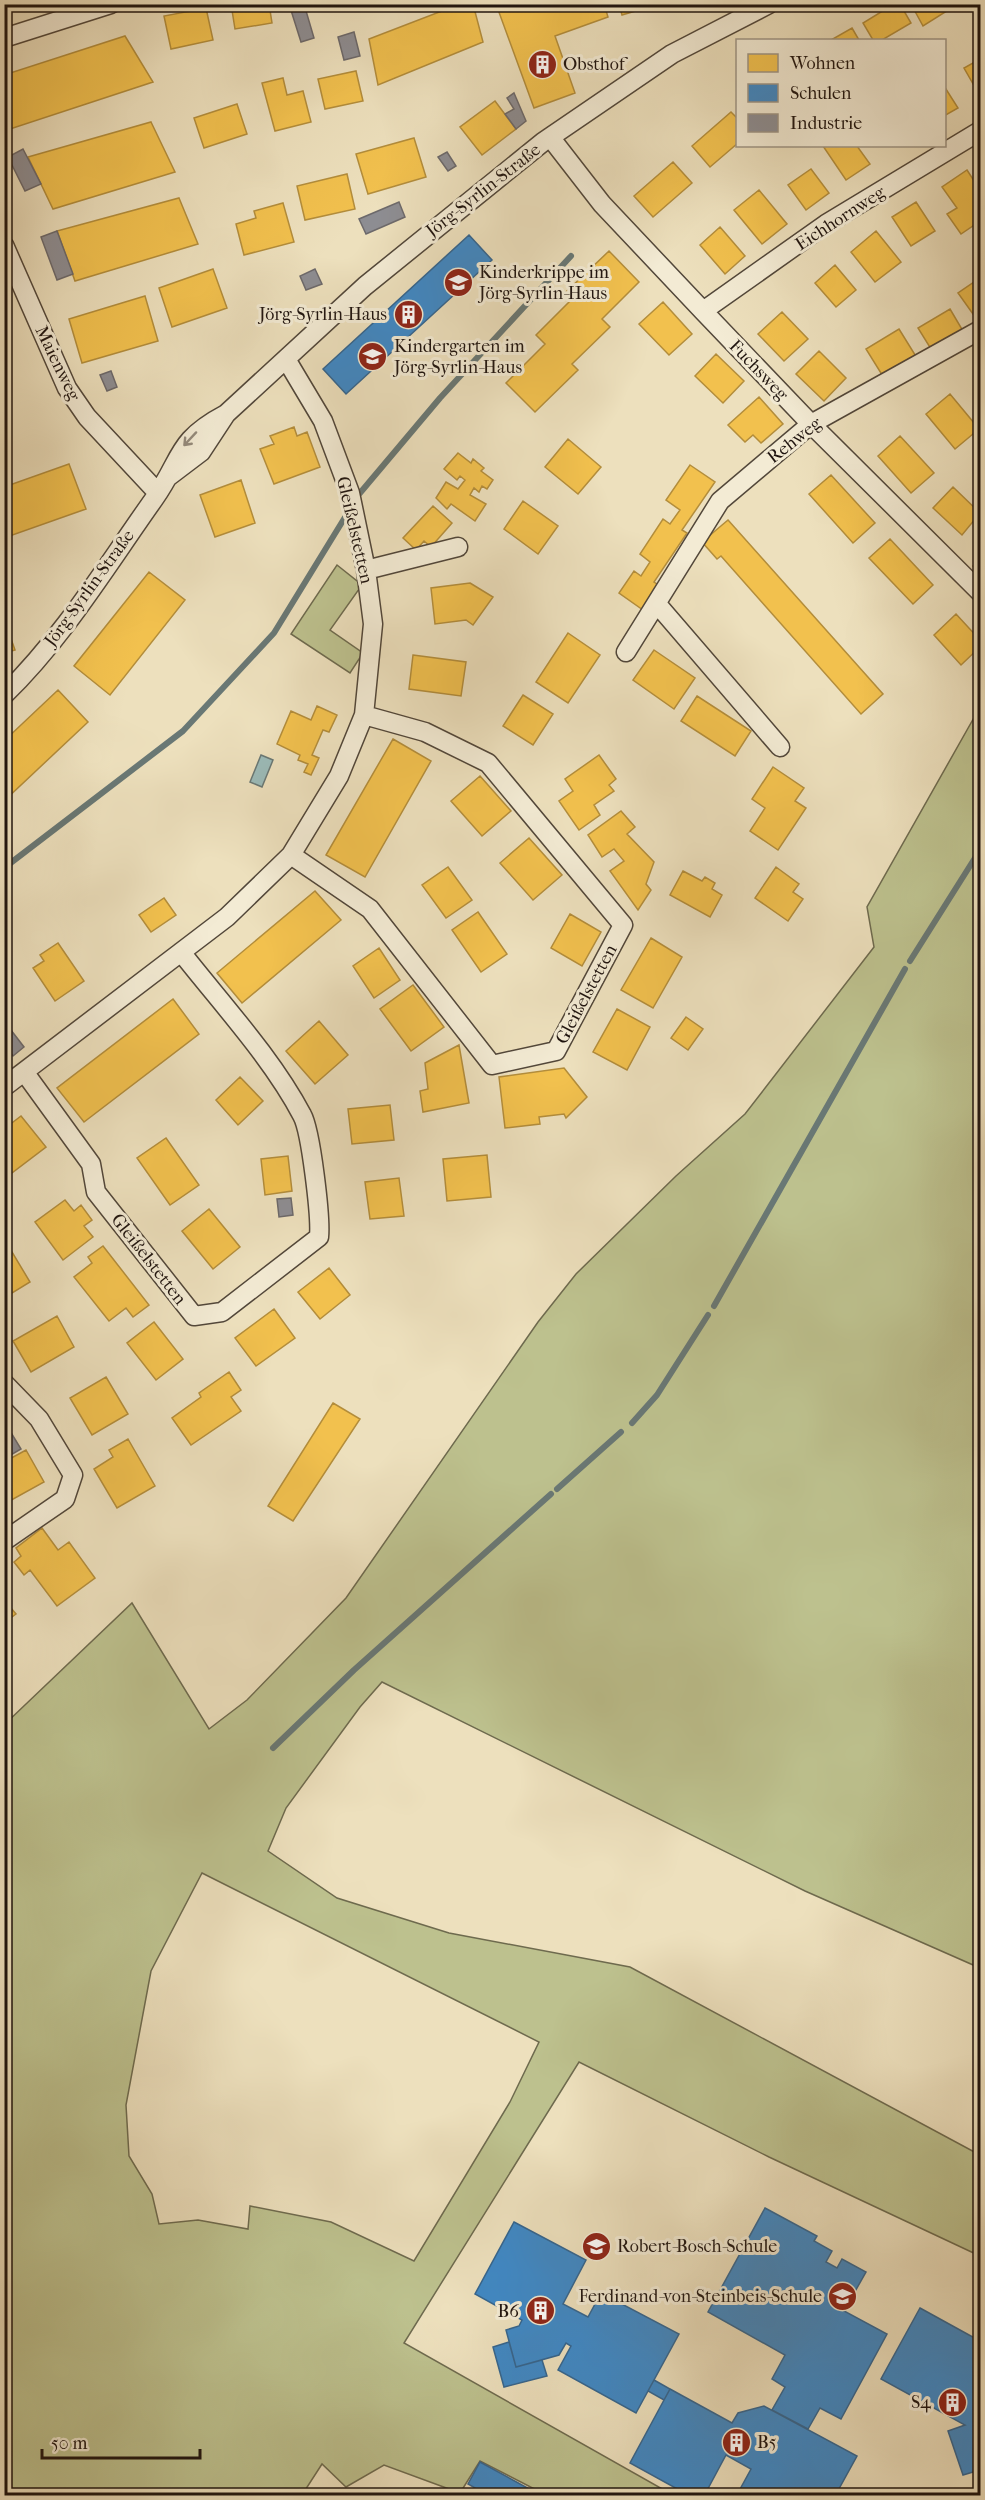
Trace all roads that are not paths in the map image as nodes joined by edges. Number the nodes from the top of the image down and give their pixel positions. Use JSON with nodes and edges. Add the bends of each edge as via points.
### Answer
{"nodes":[{"id":1,"x":111,"y":4,"type":"edge"},
{"id":2,"x":764,"y":6,"type":"edge"},
{"id":3,"x":4,"y":38,"type":"edge"},
{"id":4,"x":981,"y":131,"type":"edge"},
{"id":5,"x":550,"y":137,"type":"junction"},
{"id":6,"x":4,"y":245,"type":"edge"},
{"id":7,"x":703,"y":311,"type":"junction"},
{"id":8,"x":981,"y":330,"type":"edge"},
{"id":9,"x":286,"y":359,"type":"junction"},
{"id":10,"x":811,"y":424,"type":"junction"},
{"id":11,"x":163,"y":485,"type":"junction"},
{"id":12,"x":458,"y":547,"type":"dead end"},
{"id":13,"x":366,"y":570,"type":"junction"},
{"id":14,"x":981,"y":592,"type":"edge"},
{"id":15,"x":657,"y":604,"type":"junction"},
{"id":16,"x":626,"y":652,"type":"dead end"},
{"id":17,"x":4,"y":695,"type":"edge"},
{"id":18,"x":364,"y":715,"type":"junction"},
{"id":19,"x":780,"y":747,"type":"dead end"},
{"id":20,"x":291,"y":855,"type":"junction"},
{"id":21,"x":181,"y":952,"type":"junction"},
{"id":22,"x":25,"y":1073,"type":"junction"},
{"id":23,"x":4,"y":1087,"type":"edge"},
{"id":24,"x":4,"y":1383,"type":"edge"},
{"id":25,"x":4,"y":1542,"type":"edge"}],
"edges":[{"from":1,"to":3,"type":"street"},
{"from":2,"to":5,"type":"street","name":"Jörg-Syrlin-Straße","via":[[672,54]]},
{"from":4,"to":7,"type":"street","name":"Eichhornweg","via":[[826,224]]},
{"from":5,"to":7,"type":"street","name":"Fuchsweg","via":[[602,204]]},
{"from":5,"to":9,"type":"street","name":"Jörg-Syrlin-Straße","via":[[387,267]]},
{"from":6,"to":11,"type":"street","name":"Maienweg","via":[[68,388],[87,417]]},
{"from":7,"to":10,"type":"street","name":"Fuchsweg"},
{"from":8,"to":10,"type":"street","name":"Rehweg"},
{"from":9,"to":11,"type":"street","name":"Jörg-Syrlin-Straße","via":[[226,414],[201,452]]},
{"from":9,"to":13,"type":"street","name":"Gleißelstetten","via":[[323,421],[350,493]]},
{"from":10,"to":14,"type":"street","name":"Fuchsweg"},
{"from":10,"to":15,"type":"street","name":"Rehweg","via":[[720,501]]},
{"from":11,"to":17,"type":"street","name":"Jörg-Syrlin-Straße","via":[[59,633]]},
{"from":12,"to":13,"type":"street"},
{"from":13,"to":18,"type":"street","name":"Gleißelstetten","via":[[373,624]]},
{"from":15,"to":16,"type":"street","name":"Rehweg"},
{"from":15,"to":19,"type":"street"},
{"from":18,"to":20,"type":"street","name":"Gleißelstetten","via":[[339,776]]},
{"from":18,"to":20,"type":"street","name":"Gleißelstetten","via":[[424,732],[488,763],[624,925],[555,1051],[492,1065],[370,909]]},
{"from":20,"to":21,"type":"street","name":"Gleißelstetten","via":[[227,917]]},
{"from":21,"to":22,"type":"street","name":"Gleißelstetten"},
{"from":21,"to":22,"type":"street","name":"Gleißelstetten","via":[[270,1066],[304,1117],[321,1219],[319,1237],[222,1312],[194,1316],[96,1192],[91,1164]]},
{"from":22,"to":23,"type":"street","name":"Gleißelstetten"},
{"from":24,"to":25,"type":"street","via":[[39,1419],[73,1475],[65,1498]]}]}
